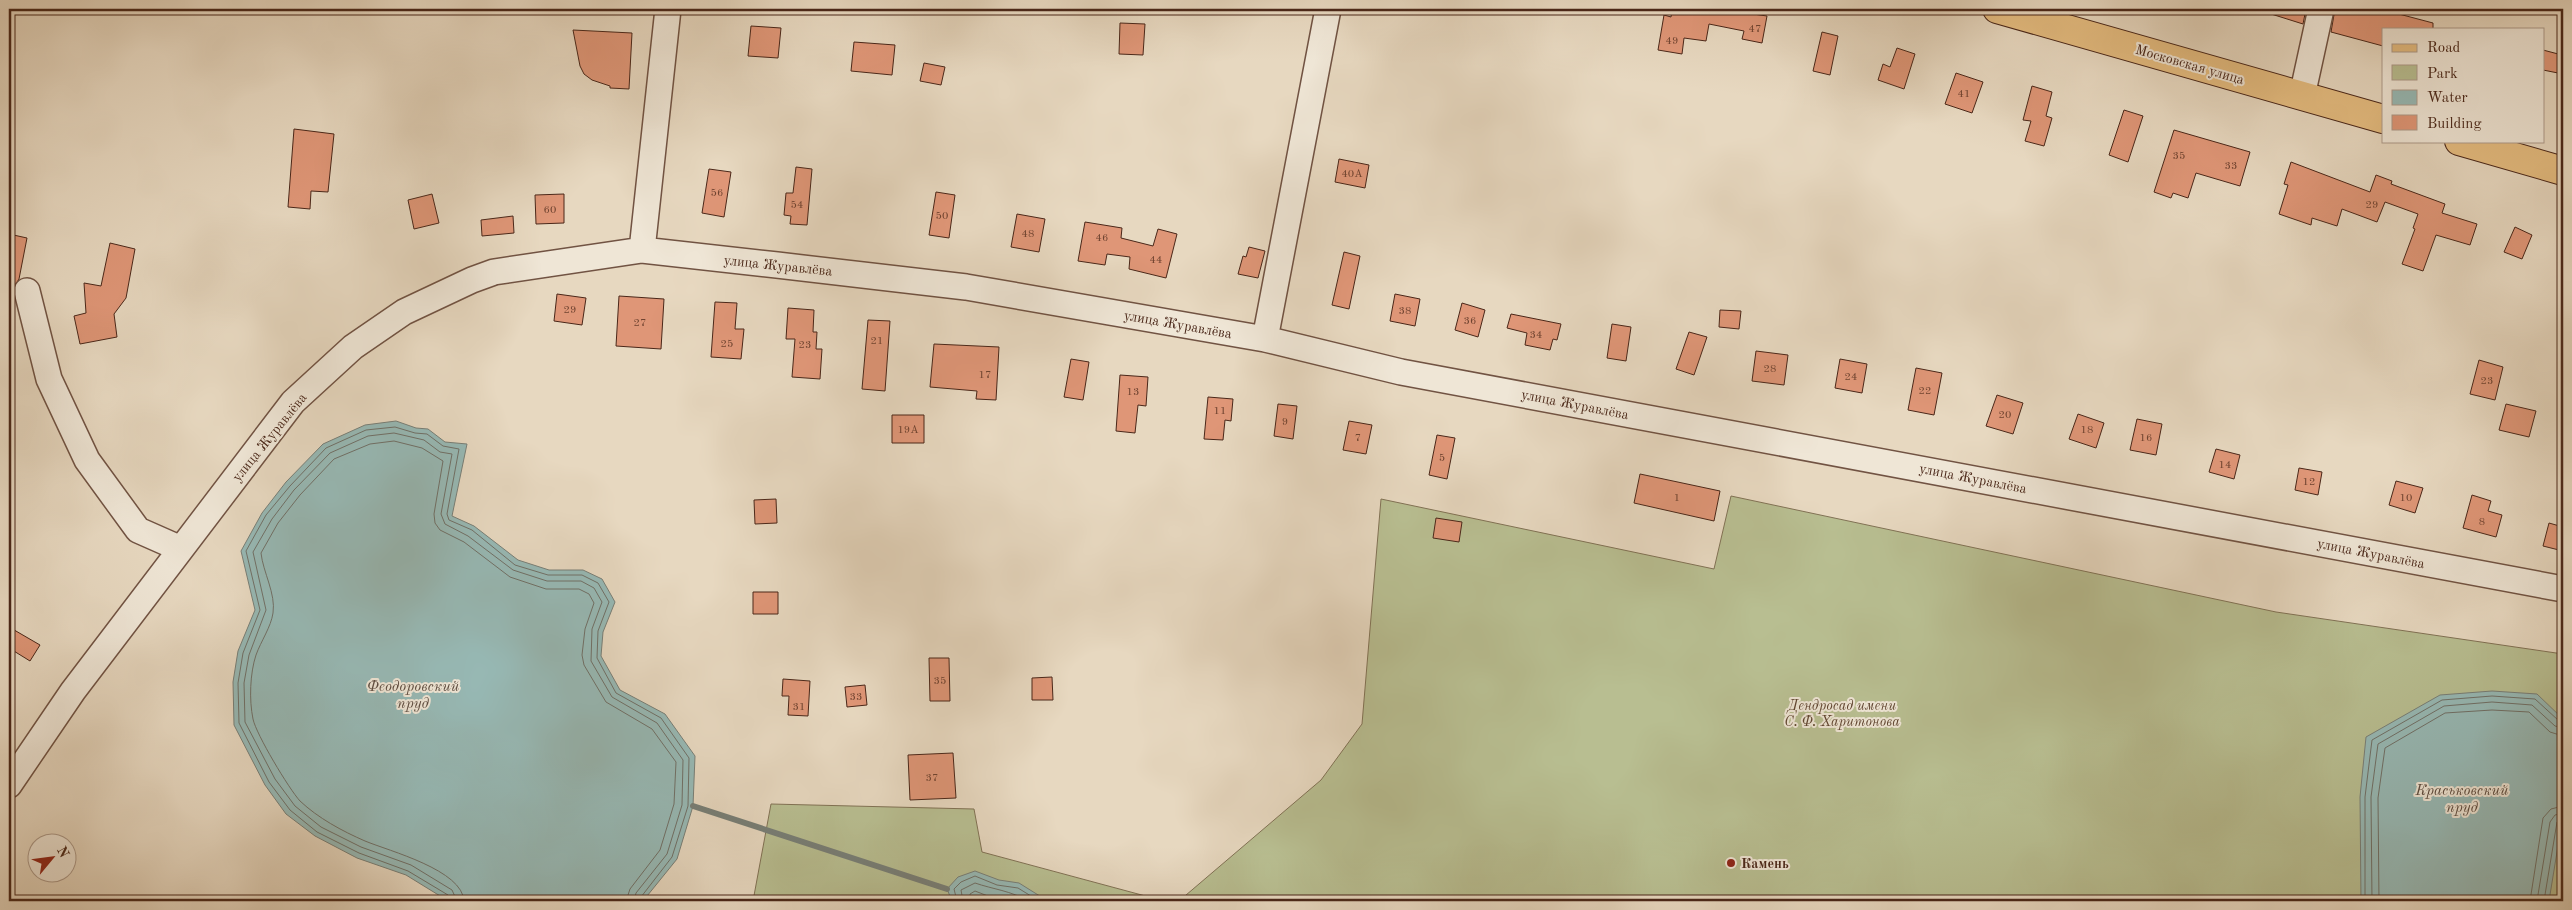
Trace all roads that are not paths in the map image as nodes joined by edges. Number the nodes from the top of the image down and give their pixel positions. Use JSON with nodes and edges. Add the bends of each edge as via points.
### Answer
{"nodes":[{"id":1,"x":668,"y":9,"type":"edge"},
{"id":2,"x":1328,"y":9,"type":"edge"},
{"id":3,"x":1997,"y":9,"type":"edge"},
{"id":4,"x":2321,"y":9,"type":"edge"},
{"id":5,"x":2302,"y":96,"type":"junction"},
{"id":6,"x":2382,"y":119,"type":"edge"},
{"id":7,"x":2462,"y":142,"type":"edge"},
{"id":8,"x":2563,"y":171,"type":"edge"},
{"id":9,"x":642,"y":250,"type":"junction"},
{"id":10,"x":27,"y":291,"type":"dead end"},
{"id":11,"x":1265,"y":339,"type":"junction"},
{"id":12,"x":181,"y":548,"type":"junction"},
{"id":13,"x":2563,"y":589,"type":"edge"},
{"id":14,"x":9,"y":785,"type":"edge"}],
"edges":[{"from":1,"to":9,"type":"street"},
{"from":2,"to":11,"type":"street"},
{"from":3,"to":5,"type":"main road","name":"Московская улица"},
{"from":4,"to":5,"type":"street"},
{"from":5,"to":6,"type":"main road","name":"Московская улица"},
{"from":7,"to":8,"type":"main road"},
{"from":9,"to":11,"type":"street","name":"улица Журавлёва","via":[[966,287]]},
{"from":9,"to":12,"type":"street","name":"улица Журавлёва","via":[[494,272],[404,312],[354,348],[294,402]]},
{"from":10,"to":12,"type":"street","via":[[50,379],[87,460],[138,530]]},
{"from":11,"to":13,"type":"street","name":"улица Журавлёва","via":[[1410,374]]},
{"from":12,"to":14,"type":"street","name":"улица Журавлёва","via":[[73,690]]}]}
